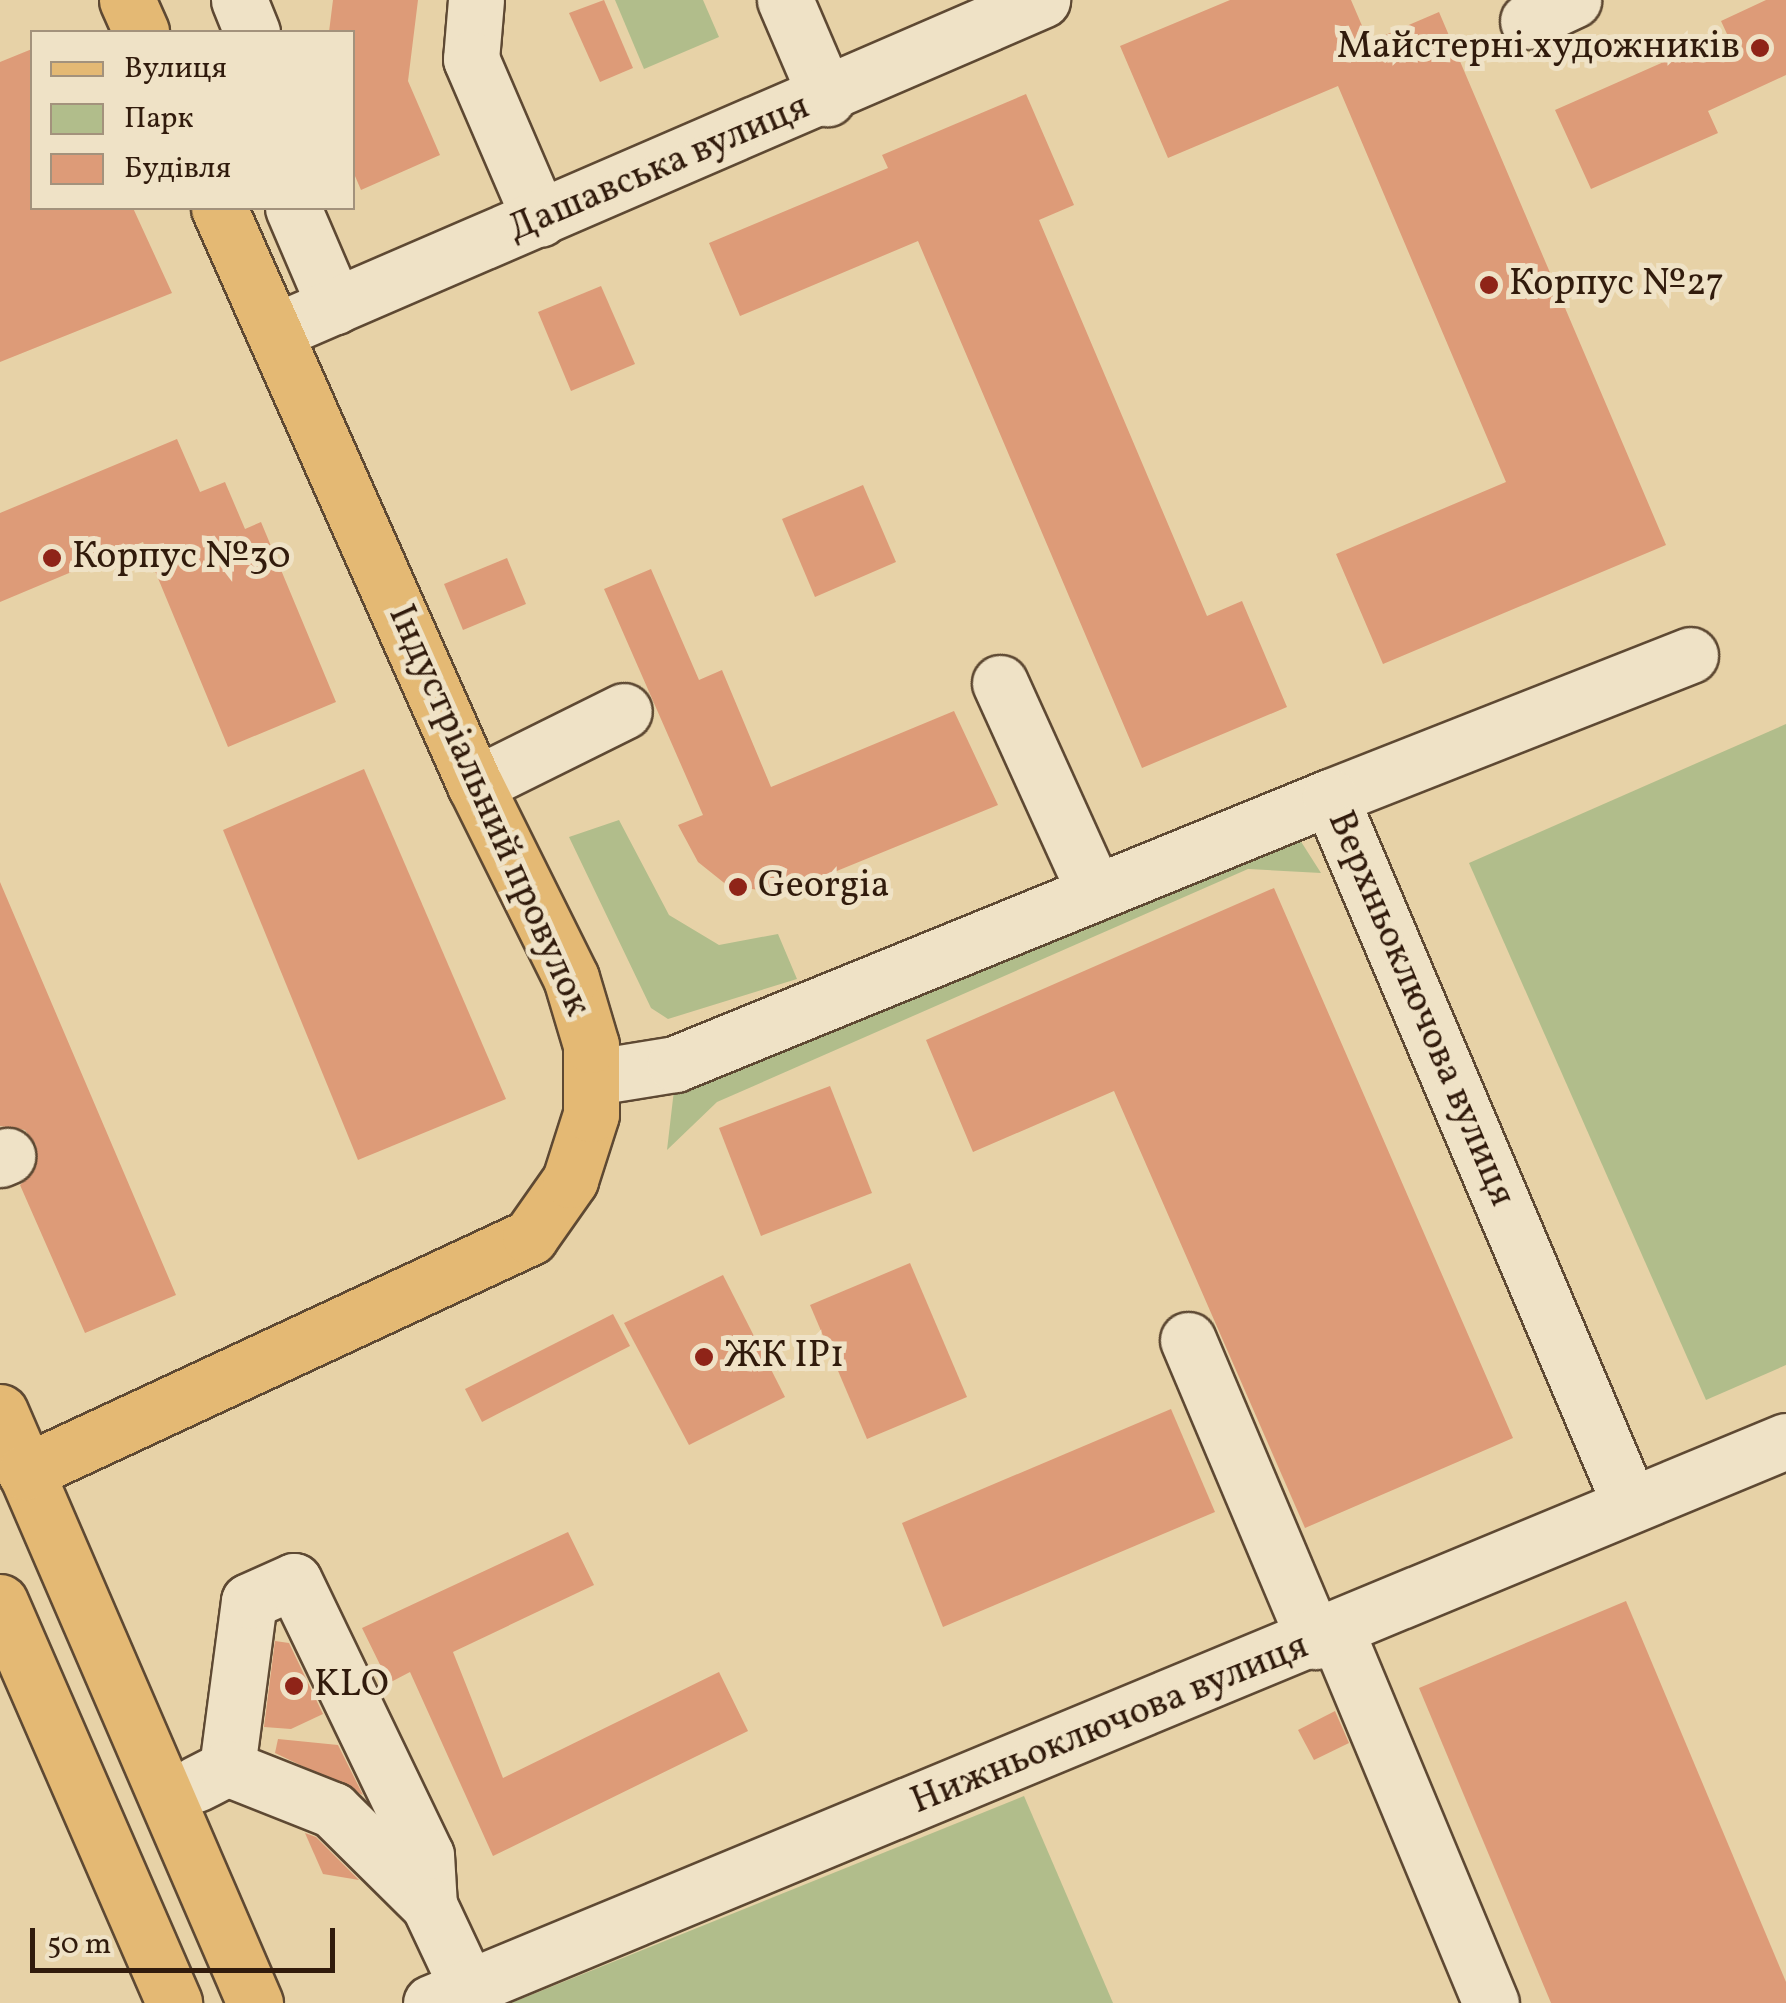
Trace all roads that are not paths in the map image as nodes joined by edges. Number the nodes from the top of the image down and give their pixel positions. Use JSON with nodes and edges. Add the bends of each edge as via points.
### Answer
{"nodes":[{"id":1,"x":127,"y":0,"type":"edge"},
{"id":2,"x":239,"y":0,"type":"edge"},
{"id":3,"x":476,"y":0,"type":"edge"},
{"id":4,"x":785,"y":0,"type":"edge"},
{"id":5,"x":1023,"y":4,"type":"edge"},
{"id":6,"x":141,"y":30,"type":"edge"},
{"id":7,"x":251,"y":30,"type":"edge"},
{"id":8,"x":826,"y":98,"type":"junction"},
{"id":9,"x":220,"y":210,"type":"edge"},
{"id":10,"x":293,"y":210,"type":"edge"},
{"id":11,"x":540,"y":219,"type":"junction"},
{"id":12,"x":335,"y":306,"type":"junction"},
{"id":13,"x":274,"y":332,"type":"junction"},
{"id":14,"x":1690,"y":655,"type":"dead end"},
{"id":15,"x":1000,"y":682,"type":"dead end"},
{"id":16,"x":624,"y":711,"type":"dead end"},
{"id":17,"x":475,"y":785,"type":"junction"},
{"id":18,"x":1330,"y":797,"type":"junction"},
{"id":19,"x":1096,"y":892,"type":"junction"},
{"id":20,"x":595,"y":1077,"type":"junction"},
{"id":21,"x":1188,"y":1340,"type":"dead end"},
{"id":22,"x":0,"y":1412,"type":"edge"},
{"id":23,"x":1786,"y":1440,"type":"edge"},
{"id":24,"x":25,"y":1472,"type":"junction"},
{"id":25,"x":1630,"y":1504,"type":"junction"},
{"id":26,"x":0,"y":1602,"type":"edge"},
{"id":27,"x":1325,"y":1636,"type":"junction"},
{"id":28,"x":226,"y":1768,"type":"junction"},
{"id":29,"x":163,"y":1802,"type":"junction"},
{"id":30,"x":429,"y":1905,"type":"junction"},
{"id":31,"x":449,"y":1996,"type":"edge"},
{"id":32,"x":174,"y":2003,"type":"edge"},
{"id":33,"x":254,"y":2003,"type":"edge"},
{"id":34,"x":1491,"y":2003,"type":"edge"}],
"edges":[{"from":1,"to":6,"type":"main road"},
{"from":2,"to":7,"type":"street"},
{"from":3,"to":11,"type":"street","via":[[471,59]]},
{"from":4,"to":8,"type":"street"},
{"from":5,"to":8,"type":"street","name":"Дашавська вулиця"},
{"from":8,"to":11,"type":"street","name":"Дашавська вулиця"},
{"from":9,"to":13,"type":"main road","name":"Індустріальний провулок"},
{"from":10,"to":12,"type":"street"},
{"from":11,"to":12,"type":"street","name":"Дашавська вулиця"},
{"from":12,"to":13,"type":"street","name":"Дашавська вулиця"},
{"from":13,"to":17,"type":"main road","name":"Індустріальний провулок"},
{"from":14,"to":18,"type":"street"},
{"from":15,"to":19,"type":"street"},
{"from":16,"to":17,"type":"street"},
{"from":17,"to":20,"type":"main road","name":"Індустріальний провулок","via":[[571,978]]},
{"from":18,"to":19,"type":"street","name":"Верхньоключова вулиця"},
{"from":18,"to":25,"type":"street","name":"Верхньоключова вулиця"},
{"from":19,"to":20,"type":"street","name":"Верхньоключова вулиця","via":[[675,1064]]},
{"from":20,"to":24,"type":"main road","name":"Індустріальний провулок","via":[[570,1180],[530,1236]]},
{"from":21,"to":27,"type":"street"},
{"from":22,"to":24,"type":"main road"},
{"from":23,"to":25,"type":"street","name":"Нижньоключова вулиця"},
{"from":24,"to":29,"type":"main road"},
{"from":25,"to":27,"type":"street","name":"Нижньоключова вулиця"},
{"from":26,"to":32,"type":"main road"},
{"from":27,"to":31,"type":"street","name":"Нижньоключова вулиця"},
{"from":27,"to":34,"type":"street"},
{"from":28,"to":29,"type":"street"},
{"from":28,"to":30,"type":"street","via":[[334,1810]]},
{"from":28,"to":30,"type":"street","via":[[249,1601],[294,1581],[426,1855]]},
{"from":29,"to":33,"type":"main road"},
{"from":30,"to":31,"type":"street"}]}
